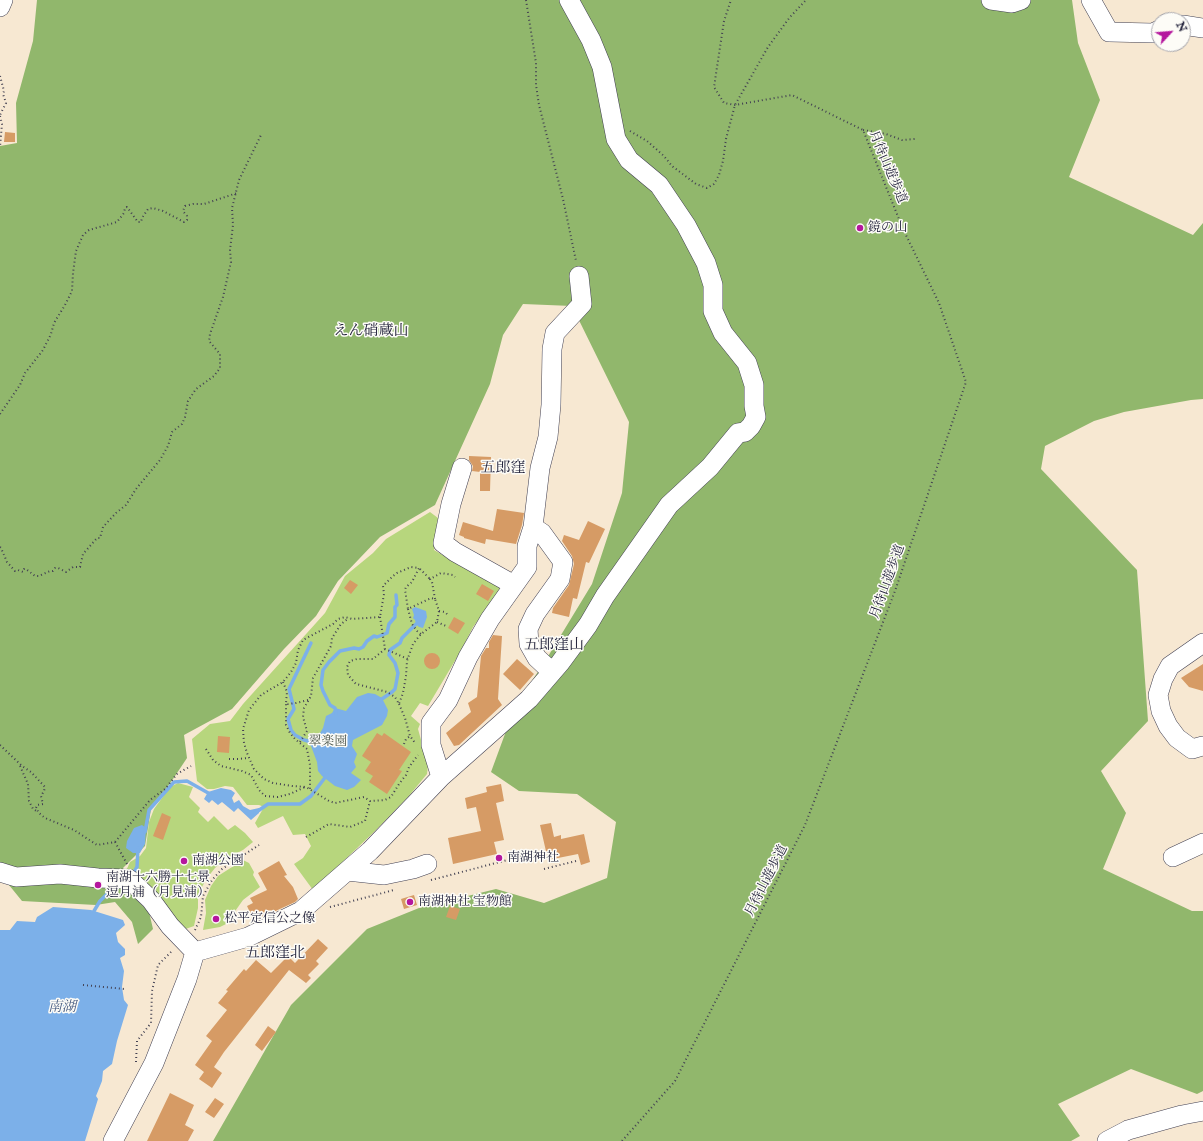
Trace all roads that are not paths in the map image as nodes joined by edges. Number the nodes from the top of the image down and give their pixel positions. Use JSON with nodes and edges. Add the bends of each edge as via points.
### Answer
{"nodes":[{"id":1,"x":3,"y":0,"type":"edge"},
{"id":2,"x":569,"y":0,"type":"edge"},
{"id":3,"x":991,"y":0,"type":"edge"},
{"id":4,"x":1021,"y":0,"type":"edge"},
{"id":5,"x":1091,"y":0,"type":"edge"},
{"id":6,"x":0,"y":7,"type":"edge"},
{"id":7,"x":1191,"y":26,"type":"edge"},
{"id":8,"x":1203,"y":28,"type":"edge"},
{"id":9,"x":1151,"y":33,"type":"edge"},
{"id":10,"x":579,"y":276,"type":"road end"},
{"id":11,"x":462,"y":468,"type":"dead end"},
{"id":12,"x":532,"y":527,"type":"junction"},
{"id":13,"x":514,"y":585,"type":"junction"},
{"id":14,"x":1203,"y":644,"type":"edge"},
{"id":15,"x":552,"y":672,"type":"junction"},
{"id":16,"x":1203,"y":746,"type":"edge"},
{"id":17,"x":441,"y":777,"type":"junction"},
{"id":18,"x":1203,"y":844,"type":"edge"},
{"id":19,"x":1173,"y":857,"type":"dead end"},
{"id":20,"x":427,"y":864,"type":"dead end"},
{"id":21,"x":346,"y":871,"type":"junction"},
{"id":22,"x":0,"y":872,"type":"edge"},
{"id":23,"x":188,"y":946,"type":"junction"},
{"id":24,"x":1203,"y":1111,"type":"edge"},
{"id":25,"x":113,"y":1141,"type":"edge"},
{"id":26,"x":1108,"y":1141,"type":"edge"}],
"edges":[{"from":1,"to":6,"type":"street"},
{"from":2,"to":15,"type":"street","via":[[591,40],[602,67],[616,140],[629,160],[659,185],[686,225],[706,263],[713,285],[713,311],[723,333],[747,363],[754,385],[756,416],[751,426],[745,432],[738,433],[710,467],[670,506],[605,596],[588,626]]},
{"from":3,"to":4,"type":"street","via":[[1012,3]]},
{"from":5,"to":9,"type":"street","via":[[1109,32]]},
{"from":7,"to":8,"type":"street"},
{"from":10,"to":12,"type":"street","via":[[582,304],[555,333],[552,349],[548,437],[540,468]]},
{"from":11,"to":13,"type":"street","via":[[443,543]]},
{"from":12,"to":13,"type":"street","via":[[527,546],[527,567]]},
{"from":12,"to":15,"type":"street","via":[[542,533],[563,562],[560,579],[528,628],[529,644],[537,658]]},
{"from":13,"to":17,"type":"street","via":[[468,657],[448,700],[431,722],[431,745]]},
{"from":14,"to":16,"type":"street","via":[[1170,666],[1158,695],[1161,711],[1177,738],[1192,749]]},
{"from":15,"to":17,"type":"street","via":[[529,699]]},
{"from":17,"to":21,"type":"street","via":[[370,851]]},
{"from":18,"to":19,"type":"street"},
{"from":20,"to":21,"type":"street","via":[[384,875]]},
{"from":21,"to":23,"type":"street","via":[[301,911],[248,937]]},
{"from":22,"to":23,"type":"street","via":[[16,877],[60,874],[129,879],[151,900]]},
{"from":23,"to":25,"type":"street","via":[[187,979],[154,1063]]},
{"from":24,"to":26,"type":"street","via":[[1128,1130]]}]}
